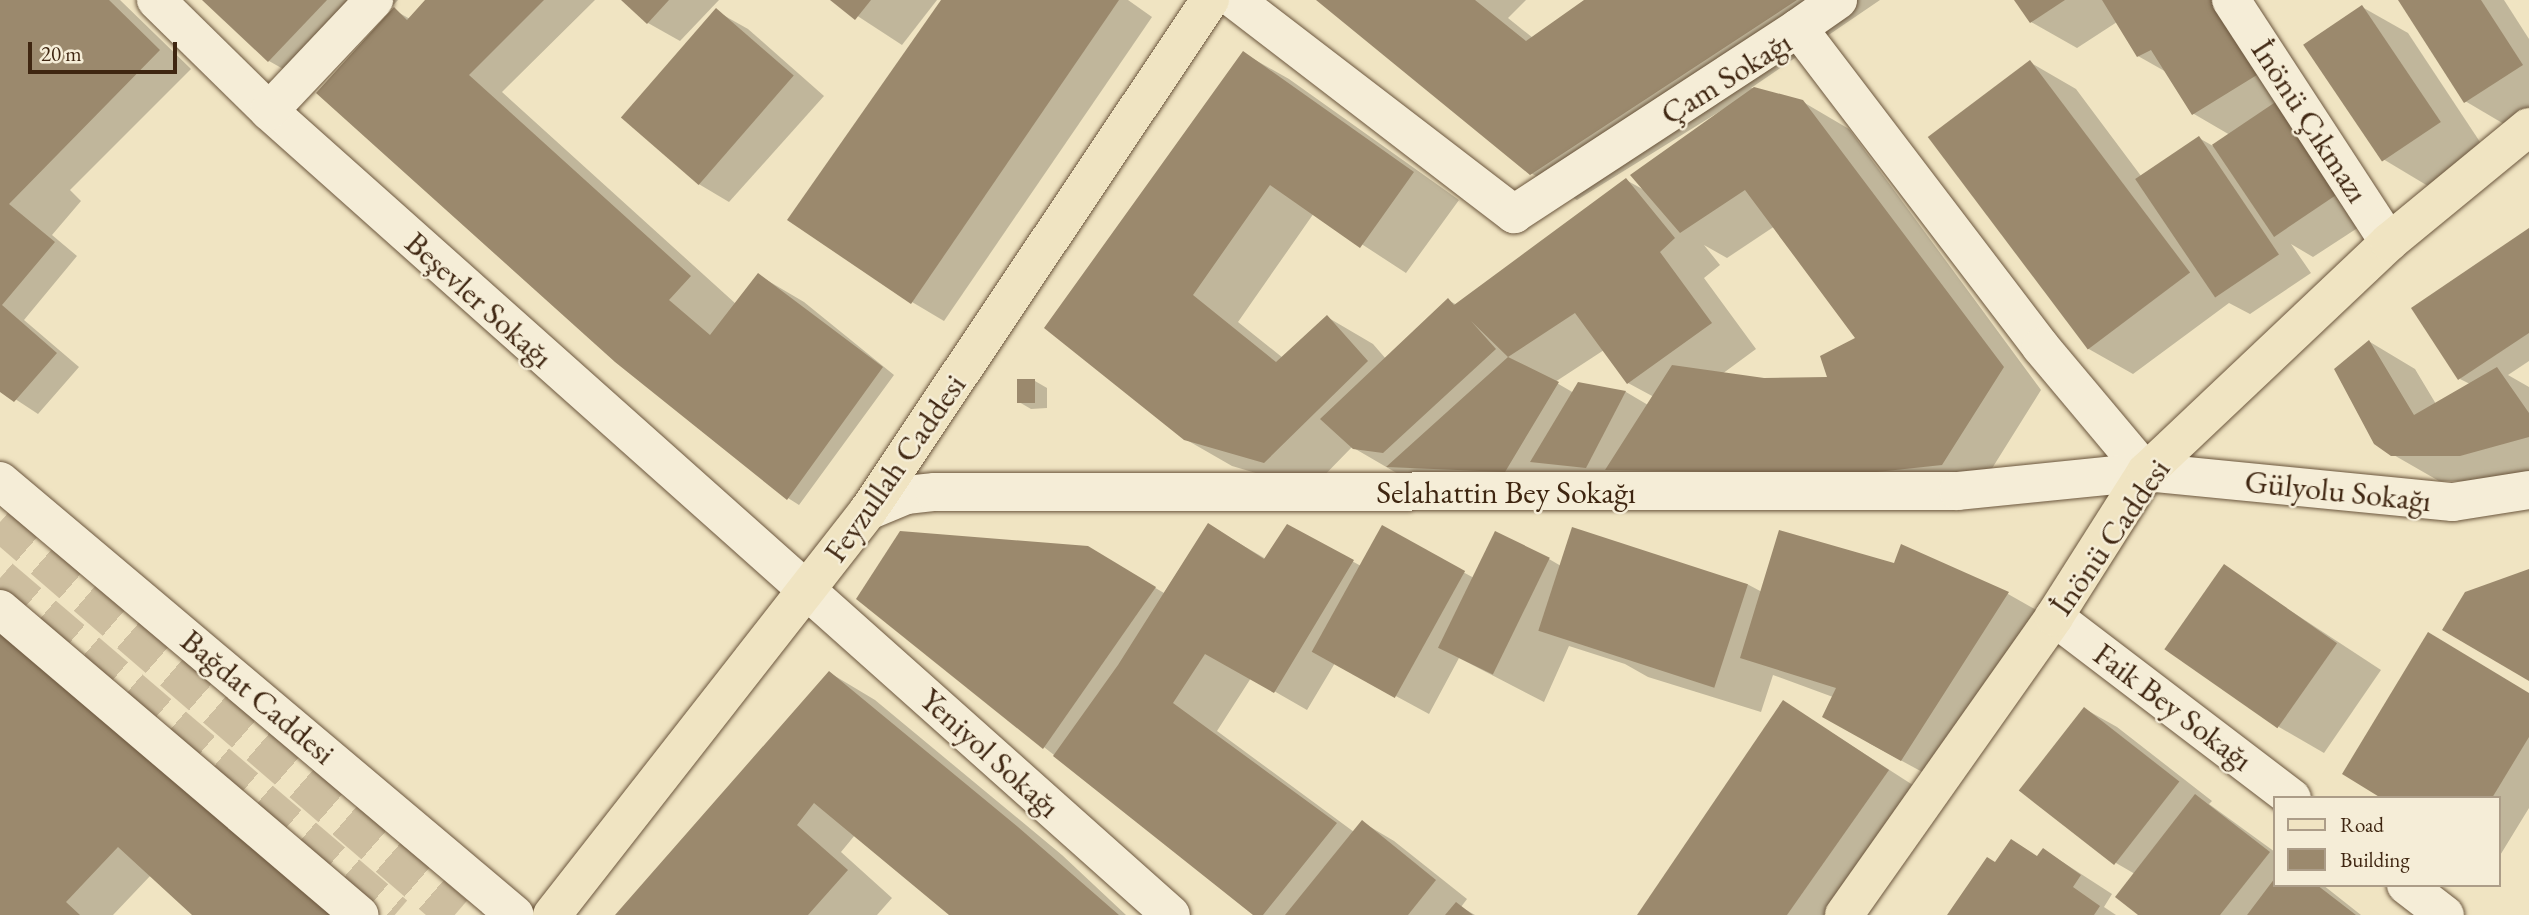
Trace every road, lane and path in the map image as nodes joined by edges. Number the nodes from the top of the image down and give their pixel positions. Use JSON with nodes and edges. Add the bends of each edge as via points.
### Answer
{"nodes":[{"id":1,"x":156,"y":0,"type":"edge"},
{"id":2,"x":374,"y":0,"type":"edge"},
{"id":3,"x":1210,"y":0,"type":"edge"},
{"id":4,"x":1235,"y":0,"type":"edge"},
{"id":5,"x":1838,"y":0,"type":"edge"},
{"id":6,"x":2231,"y":0,"type":"edge"},
{"id":7,"x":1798,"y":28,"type":"junction"},
{"id":8,"x":269,"y":111,"type":"junction"},
{"id":9,"x":2529,"y":127,"type":"edge"},
{"id":10,"x":2389,"y":242,"type":"junction"},
{"id":11,"x":2146,"y":472,"type":"junction"},
{"id":12,"x":0,"y":481,"type":"edge"},
{"id":13,"x":2529,"y":490,"type":"edge"},
{"id":14,"x":868,"y":511,"type":"junction"},
{"id":15,"x":811,"y":590,"type":"junction"},
{"id":16,"x":0,"y":609,"type":"edge"},
{"id":17,"x":2054,"y":617,"type":"junction"},
{"id":18,"x":2289,"y":796,"type":"edge"},
{"id":19,"x":2409,"y":887,"type":"edge"},
{"id":20,"x":359,"y":915,"type":"edge"},
{"id":21,"x":515,"y":915,"type":"edge"},
{"id":22,"x":552,"y":915,"type":"edge"},
{"id":23,"x":1171,"y":915,"type":"edge"},
{"id":24,"x":1844,"y":915,"type":"edge"},
{"id":25,"x":2445,"y":915,"type":"edge"}],
"edges":[{"from":1,"to":8,"type":"street","name":"Beşevler Sokağı"},
{"from":2,"to":8,"type":"street"},
{"from":3,"to":14,"type":"main road","name":"Feyzullah Caddesi"},
{"from":4,"to":7,"type":"street","name":"Çam Sokağı","via":[[1514,214]]},
{"from":5,"to":7,"type":"street"},
{"from":6,"to":10,"type":"street","name":"İnönü Çıkmazı"},
{"from":7,"to":11,"type":"street","name":"Çam Sokağı","via":[[2040,347]]},
{"from":8,"to":15,"type":"street","name":"Beşevler Sokağı","via":[[692,491]]},
{"from":9,"to":10,"type":"main road","name":"İnönü Caddesi"},
{"from":10,"to":11,"type":"main road","name":"İnönü Caddesi"},
{"from":11,"to":13,"type":"street","name":"Gülyolu Sokağı","via":[[2454,502]]},
{"from":11,"to":14,"type":"street","name":"Selahattin Bey Sokağı","via":[[1958,491],[935,492],[906,495]]},
{"from":11,"to":17,"type":"main road","name":"İnönü Caddesi"},
{"from":12,"to":21,"type":"street","name":"Bağdat Caddesi"},
{"from":14,"to":15,"type":"main road","name":"Feyzullah Caddesi"},
{"from":15,"to":22,"type":"main road","name":"Feyzullah Caddesi"},
{"from":15,"to":23,"type":"street","name":"Yeniyol Sokağı"},
{"from":16,"to":20,"type":"street"},
{"from":17,"to":18,"type":"street","name":"Faik Bey Sokağı"},
{"from":17,"to":24,"type":"main road","name":"İnönü Caddesi"},
{"from":19,"to":25,"type":"street"}]}
